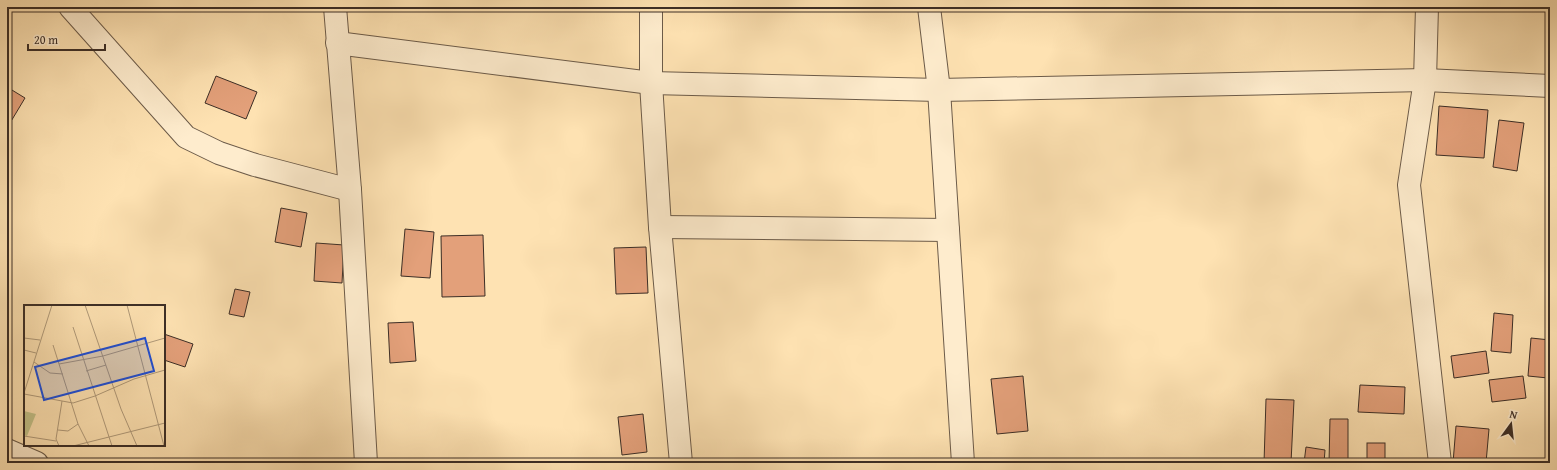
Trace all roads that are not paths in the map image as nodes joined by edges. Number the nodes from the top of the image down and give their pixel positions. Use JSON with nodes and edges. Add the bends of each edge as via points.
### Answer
{"nodes":[{"id":1,"x":70,"y":7,"type":"edge"},
{"id":2,"x":334,"y":7,"type":"edge"},
{"id":3,"x":650,"y":7,"type":"edge"},
{"id":4,"x":929,"y":7,"type":"edge"},
{"id":5,"x":1427,"y":7,"type":"edge"},
{"id":6,"x":337,"y":43,"type":"junction"},
{"id":7,"x":1425,"y":80,"type":"junction"},
{"id":8,"x":651,"y":83,"type":"junction"},
{"id":9,"x":1550,"y":86,"type":"edge"},
{"id":10,"x":938,"y":90,"type":"junction"},
{"id":11,"x":350,"y":190,"type":"junction"},
{"id":12,"x":660,"y":227,"type":"junction"},
{"id":13,"x":948,"y":230,"type":"junction"},
{"id":14,"x":7,"y":450,"type":"edge"},
{"id":15,"x":37,"y":463,"type":"edge"},
{"id":16,"x":366,"y":463,"type":"edge"},
{"id":17,"x":681,"y":463,"type":"edge"},
{"id":18,"x":963,"y":463,"type":"edge"},
{"id":19,"x":1440,"y":463,"type":"edge"}],
"edges":[{"from":1,"to":11,"type":"street","via":[[186,137],[255,166]]},
{"from":2,"to":6,"type":"street"},
{"from":3,"to":8,"type":"street"},
{"from":4,"to":10,"type":"street"},
{"from":5,"to":7,"type":"street"},
{"from":6,"to":8,"type":"street"},
{"from":6,"to":11,"type":"street"},
{"from":7,"to":9,"type":"street"},
{"from":7,"to":10,"type":"street"},
{"from":7,"to":19,"type":"street","via":[[1409,185]]},
{"from":8,"to":10,"type":"street"},
{"from":8,"to":12,"type":"street"},
{"from":10,"to":13,"type":"street"},
{"from":11,"to":16,"type":"street"},
{"from":12,"to":13,"type":"street"},
{"from":12,"to":17,"type":"street"},
{"from":13,"to":18,"type":"street"},
{"from":14,"to":15,"type":"street"}]}
